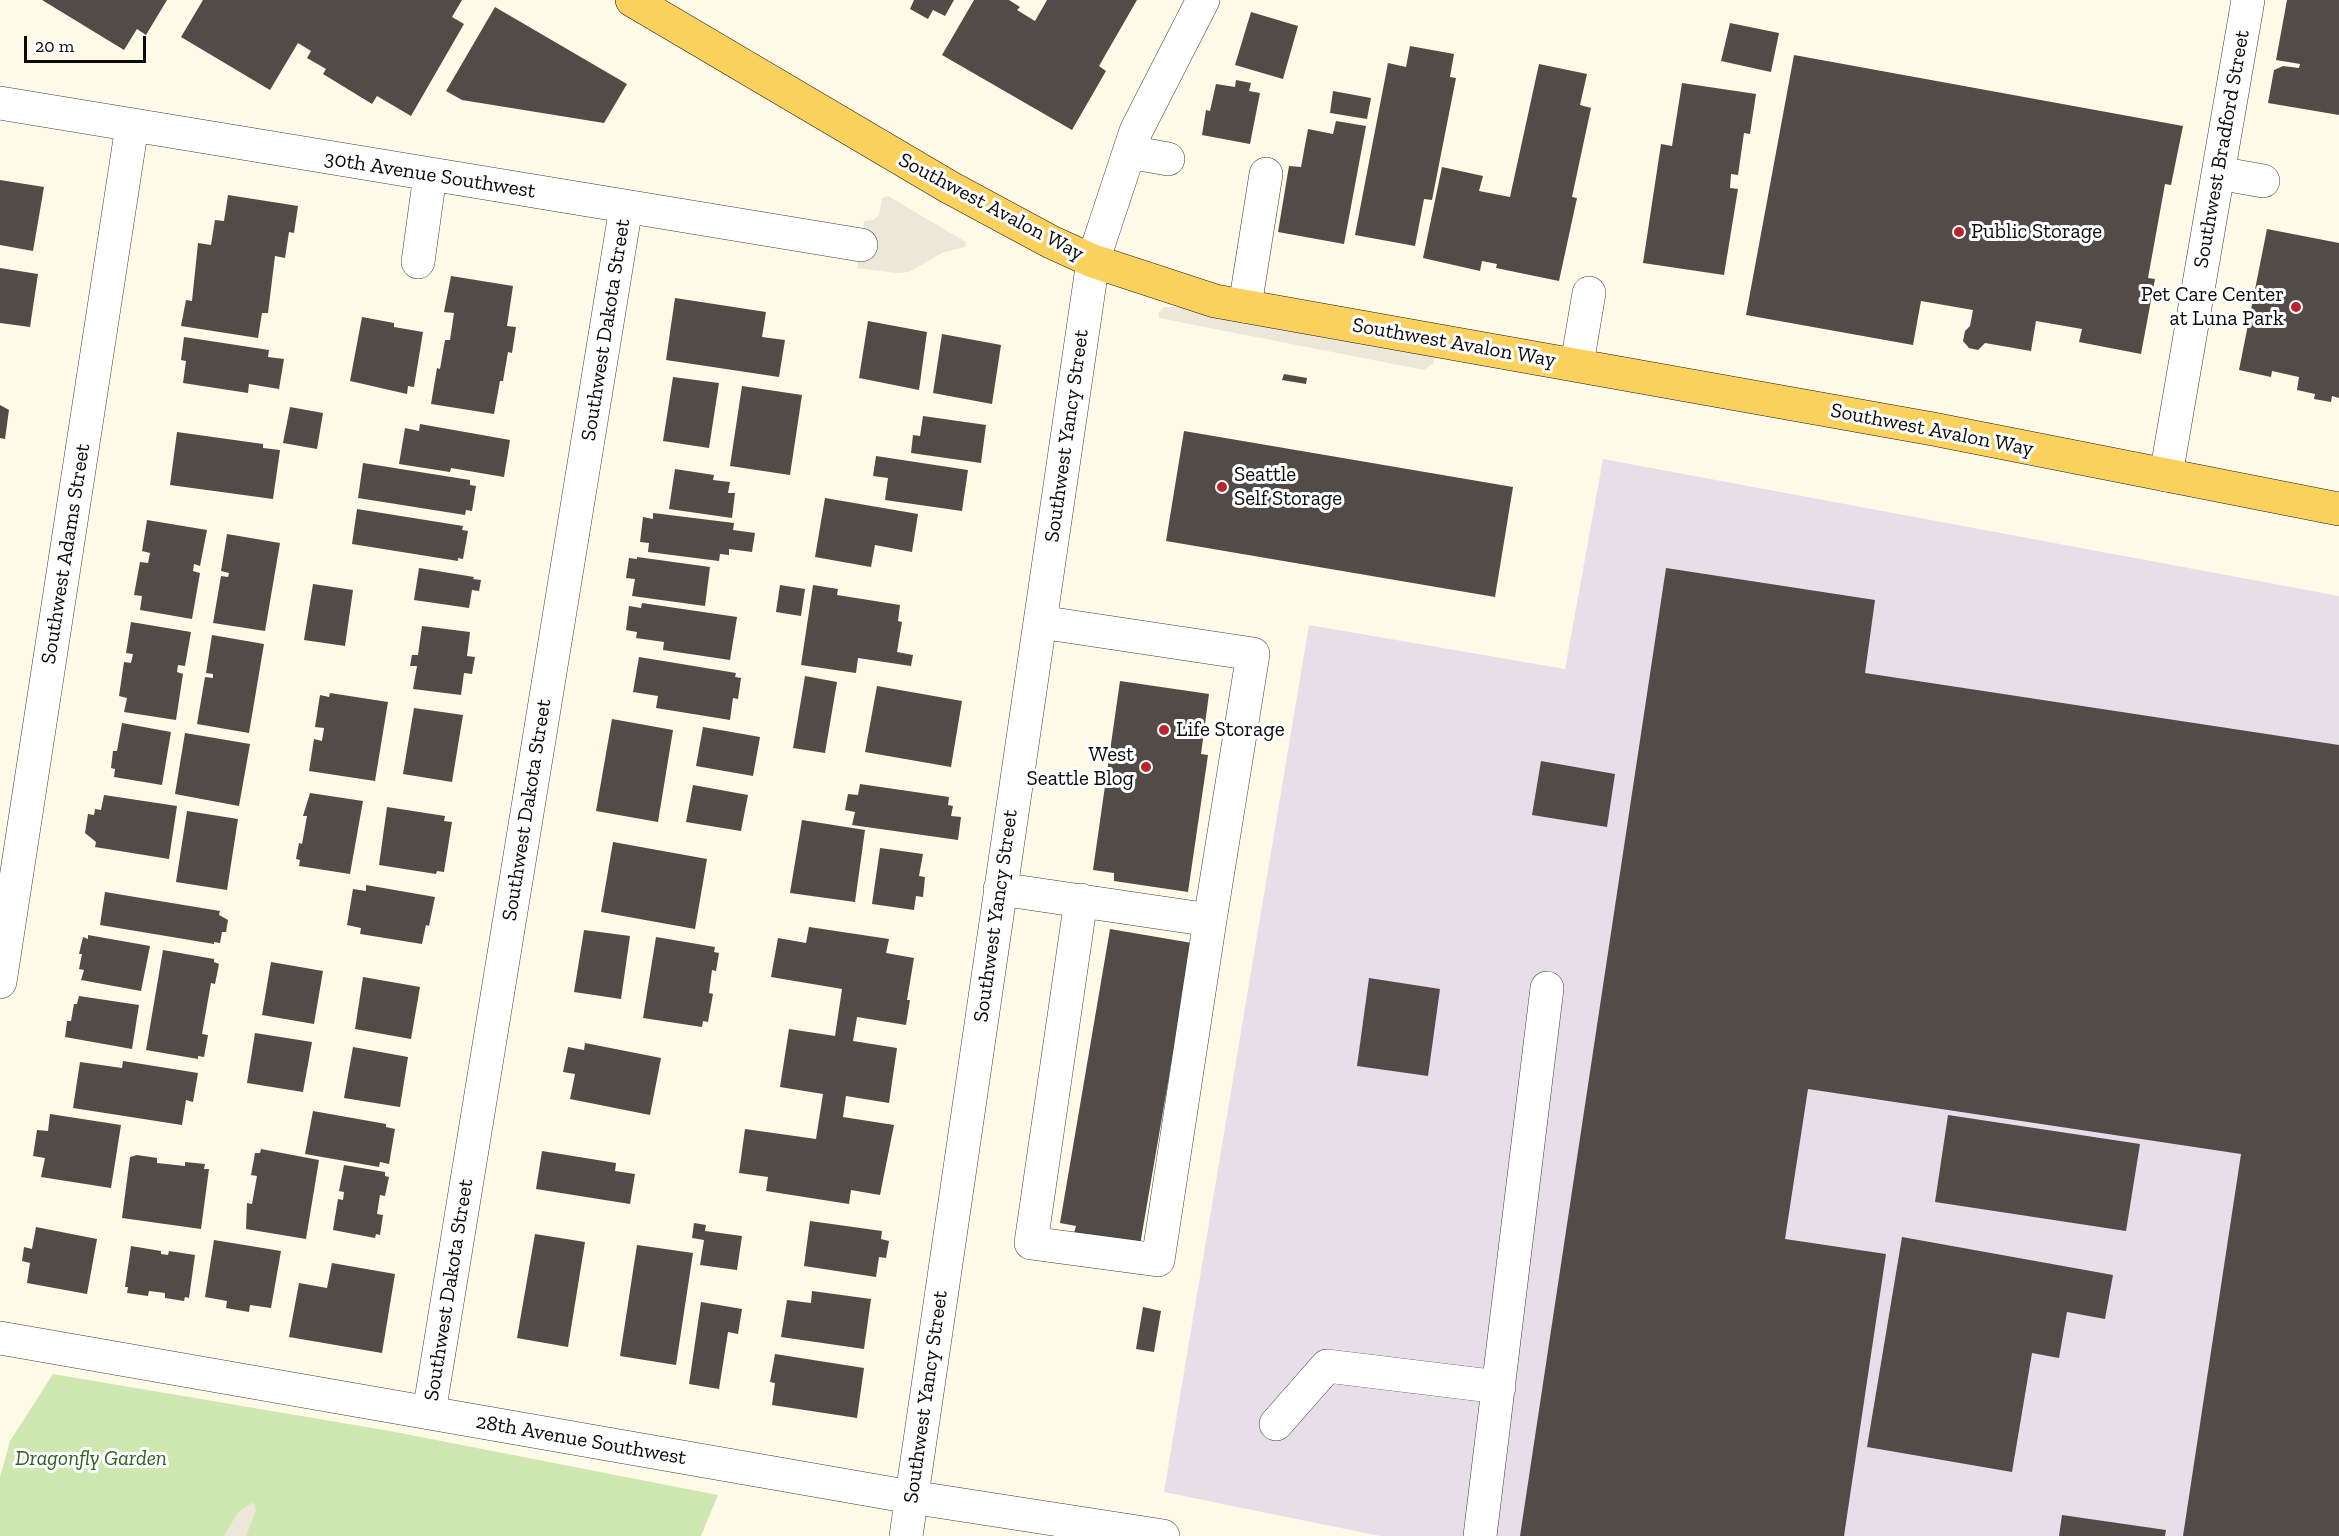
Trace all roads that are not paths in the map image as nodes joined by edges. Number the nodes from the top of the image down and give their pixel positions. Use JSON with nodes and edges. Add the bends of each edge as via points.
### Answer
{"nodes":[{"id":1,"x":632,"y":0,"type":"edge"},
{"id":2,"x":1203,"y":0,"type":"edge"},
{"id":3,"x":2248,"y":0,"type":"edge"},
{"id":4,"x":0,"y":104,"type":"edge"},
{"id":5,"x":132,"y":126,"type":"junction"},
{"id":6,"x":1129,"y":152,"type":"junction"},
{"id":7,"x":1168,"y":159,"type":"dead end"},
{"id":8,"x":2218,"y":173,"type":"junction"},
{"id":9,"x":1266,"y":174,"type":"dead end"},
{"id":10,"x":430,"y":175,"type":"junction"},
{"id":11,"x":2263,"y":181,"type":"dead end"},
{"id":12,"x":626,"y":207,"type":"junction"},
{"id":13,"x":861,"y":245,"type":"dead end"},
{"id":14,"x":1093,"y":261,"type":"junction"},
{"id":15,"x":418,"y":262,"type":"dead end"},
{"id":16,"x":1589,"y":294,"type":"dead end"},
{"id":17,"x":1245,"y":306,"type":"junction"},
{"id":18,"x":1577,"y":364,"type":"junction"},
{"id":19,"x":2166,"y":475,"type":"junction"},
{"id":20,"x":2339,"y":509,"type":"edge"},
{"id":21,"x":1040,"y":622,"type":"junction"},
{"id":22,"x":1000,"y":889,"type":"junction"},
{"id":23,"x":1081,"y":900,"type":"junction"},
{"id":24,"x":1210,"y":920,"type":"junction"},
{"id":25,"x":0,"y":982,"type":"edge"},
{"id":26,"x":1547,"y":987,"type":"dead end"},
{"id":27,"x":0,"y":1338,"type":"edge"},
{"id":28,"x":1499,"y":1387,"type":"junction"},
{"id":29,"x":429,"y":1413,"type":"junction"},
{"id":30,"x":1276,"y":1424,"type":"dead end"},
{"id":31,"x":911,"y":1497,"type":"junction"},
{"id":32,"x":906,"y":1536,"type":"edge"},
{"id":33,"x":1162,"y":1536,"type":"edge"},
{"id":34,"x":1480,"y":1536,"type":"edge"}],
"edges":[{"from":1,"to":14,"type":"main road","name":"Southwest Avalon Way","via":[[949,187]]},
{"from":2,"to":6,"type":"street","name":"Southwest Yancy Street"},
{"from":3,"to":8,"type":"street","name":"Southwest Bradford Street"},
{"from":4,"to":5,"type":"street","name":"30th Avenue Southwest"},
{"from":5,"to":10,"type":"street","name":"30th Avenue Southwest"},
{"from":5,"to":25,"type":"street","name":"Southwest Adams Street"},
{"from":6,"to":7,"type":"street"},
{"from":6,"to":14,"type":"street","name":"Southwest Yancy Street"},
{"from":8,"to":11,"type":"street"},
{"from":8,"to":19,"type":"street","name":"Southwest Bradford Street"},
{"from":9,"to":17,"type":"street"},
{"from":10,"to":12,"type":"street","name":"30th Avenue Southwest"},
{"from":10,"to":15,"type":"street"},
{"from":12,"to":13,"type":"street","name":"30th Avenue Southwest"},
{"from":12,"to":29,"type":"street","name":"Southwest Dakota Street"},
{"from":14,"to":17,"type":"main road","name":"Southwest Avalon Way","via":[[1215,301]]},
{"from":14,"to":21,"type":"street","name":"Southwest Yancy Street"},
{"from":16,"to":18,"type":"street"},
{"from":17,"to":18,"type":"main road","name":"Southwest Avalon Way"},
{"from":18,"to":19,"type":"main road","name":"Southwest Avalon Way"},
{"from":19,"to":20,"type":"main road","name":"Southwest Avalon Way"},
{"from":21,"to":22,"type":"street","name":"Southwest Yancy Street"},
{"from":21,"to":24,"type":"street","via":[[1253,654]]},
{"from":22,"to":23,"type":"street"},
{"from":22,"to":31,"type":"street","name":"Southwest Yancy Street"},
{"from":23,"to":24,"type":"street"},
{"from":23,"to":24,"type":"street","via":[[1031,1243],[1158,1260]]},
{"from":26,"to":28,"type":"street"},
{"from":27,"to":29,"type":"street","name":"28th Avenue Southwest"},
{"from":28,"to":30,"type":"street","via":[[1327,1366]]},
{"from":28,"to":34,"type":"street"},
{"from":29,"to":31,"type":"street","name":"28th Avenue Southwest"},
{"from":31,"to":32,"type":"street","name":"Southwest Yancy Street"},
{"from":31,"to":33,"type":"street","name":"28th Avenue Southwest"}]}
